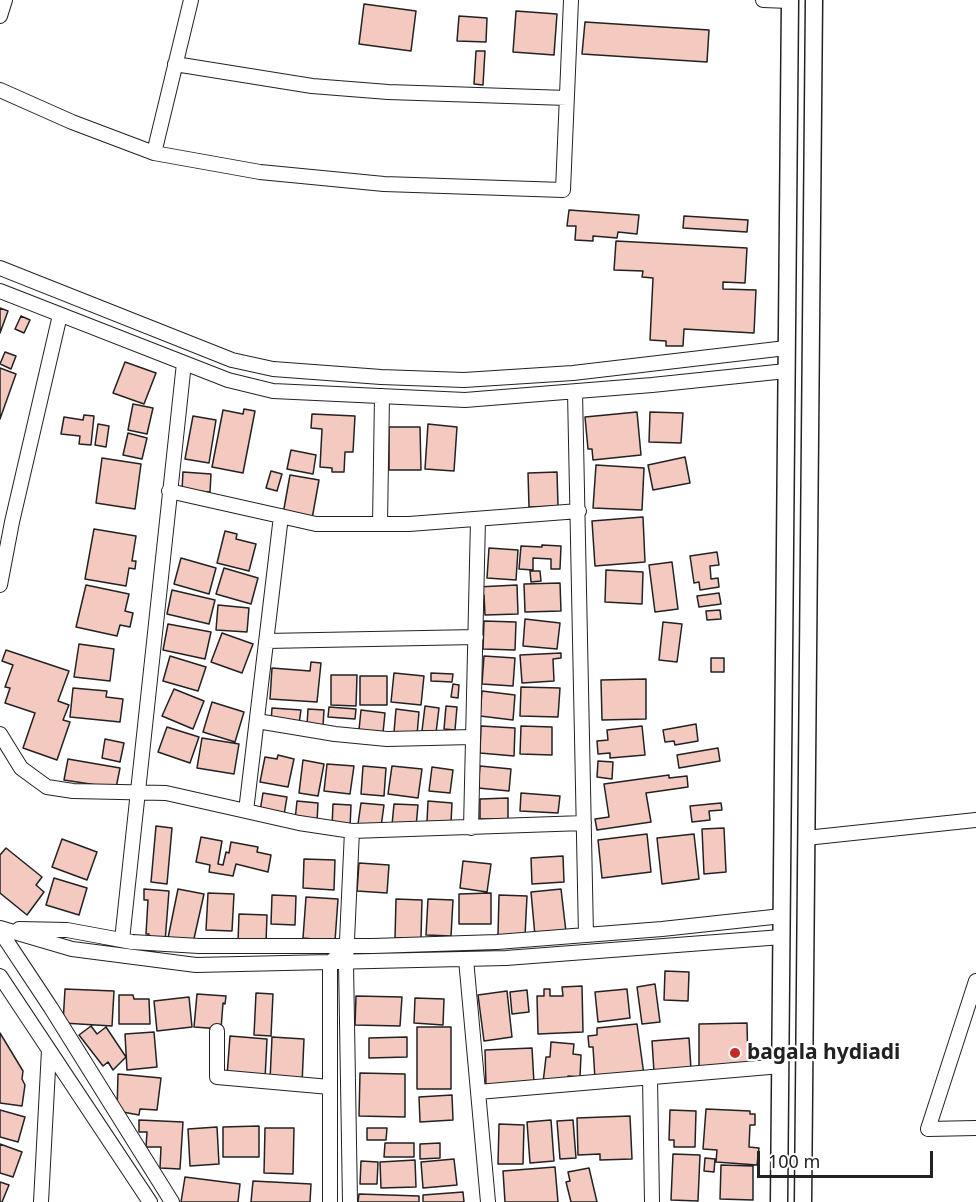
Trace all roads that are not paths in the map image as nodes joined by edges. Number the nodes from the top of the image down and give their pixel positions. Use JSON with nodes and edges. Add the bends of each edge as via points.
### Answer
{"nodes":[{"id":1,"x":6,"y":0,"type":"edge"},
{"id":2,"x":190,"y":0,"type":"edge"},
{"id":3,"x":571,"y":0,"type":"edge"},
{"id":4,"x":763,"y":0,"type":"edge"},
{"id":5,"x":814,"y":0,"type":"edge"},
{"id":6,"x":790,"y":1,"type":"edge"},
{"id":7,"x":0,"y":16,"type":"edge"},
{"id":8,"x":175,"y":64,"type":"junction"},
{"id":9,"x":0,"y":90,"type":"edge"},
{"id":10,"x":567,"y":98,"type":"junction"},
{"id":11,"x":154,"y":153,"type":"junction"},
{"id":12,"x":0,"y":268,"type":"edge"},
{"id":13,"x":0,"y":291,"type":"edge"},
{"id":14,"x":60,"y":315,"type":"junction"},
{"id":15,"x":786,"y":348,"type":"junction"},
{"id":16,"x":184,"y":363,"type":"junction"},
{"id":17,"x":786,"y":371,"type":"junction"},
{"id":18,"x":575,"y":392,"type":"junction"},
{"id":19,"x":382,"y":396,"type":"junction"},
{"id":20,"x":169,"y":491,"type":"junction"},
{"id":21,"x":579,"y":511,"type":"junction"},
{"id":22,"x":281,"y":516,"type":"junction"},
{"id":23,"x":478,"y":519,"type":"junction"},
{"id":24,"x":380,"y":524,"type":"junction"},
{"id":25,"x":0,"y":585,"type":"edge"},
{"id":26,"x":476,"y":637,"type":"junction"},
{"id":27,"x":267,"y":641,"type":"junction"},
{"id":28,"x":257,"y":721,"type":"junction"},
{"id":29,"x":0,"y":734,"type":"edge"},
{"id":30,"x":472,"y":737,"type":"junction"},
{"id":31,"x":138,"y":793,"type":"junction"},
{"id":32,"x":246,"y":811,"type":"junction"},
{"id":33,"x":976,"y":820,"type":"edge"},
{"id":34,"x":584,"y":823,"type":"junction"},
{"id":35,"x":471,"y":828,"type":"junction"},
{"id":36,"x":352,"y":831,"type":"junction"},
{"id":37,"x":806,"y":838,"type":"junction"},
{"id":38,"x":782,"y":916,"type":"junction"},
{"id":39,"x":0,"y":929,"type":"edge"},
{"id":40,"x":586,"y":935,"type":"junction"},
{"id":41,"x":782,"y":937,"type":"junction"},
{"id":42,"x":122,"y":940,"type":"junction"},
{"id":43,"x":348,"y":946,"type":"junction"},
{"id":44,"x":466,"y":959,"type":"junction"},
{"id":45,"x":330,"y":963,"type":"junction"},
{"id":46,"x":346,"y":963,"type":"junction"},
{"id":47,"x":0,"y":976,"type":"edge"},
{"id":48,"x":976,"y":981,"type":"edge"},
{"id":49,"x":217,"y":1031,"type":"dead end"},
{"id":50,"x":49,"y":1050,"type":"junction"},
{"id":51,"x":781,"y":1066,"type":"junction"},
{"id":52,"x":650,"y":1077,"type":"junction"},
{"id":53,"x":330,"y":1087,"type":"junction"},
{"id":54,"x":478,"y":1092,"type":"junction"},
{"id":55,"x":976,"y":1128,"type":"edge"},
{"id":56,"x":41,"y":1202,"type":"edge"},
{"id":57,"x":150,"y":1202,"type":"edge"},
{"id":58,"x":172,"y":1202,"type":"edge"},
{"id":59,"x":330,"y":1202,"type":"edge"},
{"id":60,"x":350,"y":1202,"type":"edge"},
{"id":61,"x":488,"y":1202,"type":"edge"},
{"id":62,"x":652,"y":1202,"type":"edge"},
{"id":63,"x":779,"y":1202,"type":"edge"},
{"id":64,"x":802,"y":1202,"type":"edge"}],
"edges":[{"from":1,"to":7,"type":"street"},
{"from":2,"to":8,"type":"street"},
{"from":3,"to":10,"type":"street"},
{"from":4,"to":6,"type":"street"},
{"from":5,"to":37,"type":"main road"},
{"from":6,"to":15,"type":"main road"},
{"from":8,"to":10,"type":"street","via":[[312,86]]},
{"from":8,"to":11,"type":"street"},
{"from":9,"to":11,"type":"street"},
{"from":10,"to":11,"type":"street","via":[[563,190],[384,184],[260,172]]},
{"from":12,"to":15,"type":"street","via":[[232,360],[273,369],[464,380],[573,373]]},
{"from":13,"to":14,"type":"street"},
{"from":14,"to":16,"type":"street"},
{"from":14,"to":25,"type":"street"},
{"from":15,"to":17,"type":"main road"},
{"from":16,"to":19,"type":"street","via":[[228,380],[273,391]]},
{"from":16,"to":20,"type":"street"},
{"from":17,"to":18,"type":"street"},
{"from":17,"to":38,"type":"main road"},
{"from":18,"to":19,"type":"street","via":[[465,400]]},
{"from":18,"to":21,"type":"street"},
{"from":19,"to":24,"type":"street"},
{"from":20,"to":22,"type":"street"},
{"from":20,"to":31,"type":"street"},
{"from":21,"to":23,"type":"street"},
{"from":21,"to":34,"type":"street"},
{"from":22,"to":24,"type":"street","via":[[316,524]]},
{"from":22,"to":27,"type":"street"},
{"from":23,"to":24,"type":"street"},
{"from":23,"to":26,"type":"street"},
{"from":26,"to":27,"type":"street"},
{"from":26,"to":30,"type":"street"},
{"from":27,"to":28,"type":"street"},
{"from":28,"to":30,"type":"street","via":[[387,740]]},
{"from":28,"to":32,"type":"street"},
{"from":29,"to":31,"type":"street","via":[[21,768],[47,787]]},
{"from":30,"to":35,"type":"street"},
{"from":31,"to":32,"type":"street","via":[[166,793]]},
{"from":31,"to":42,"type":"street"},
{"from":32,"to":36,"type":"street"},
{"from":33,"to":37,"type":"street"},
{"from":34,"to":35,"type":"street"},
{"from":34,"to":40,"type":"street"},
{"from":35,"to":36,"type":"street"},
{"from":36,"to":43,"type":"street"},
{"from":37,"to":64,"type":"main road"},
{"from":38,"to":40,"type":"street"},
{"from":38,"to":41,"type":"main road"},
{"from":39,"to":42,"type":"street","via":[[67,930]]},
{"from":39,"to":45,"type":"street","via":[[72,949],[196,966]]},
{"from":39,"to":58,"type":"street"},
{"from":40,"to":43,"type":"street"},
{"from":41,"to":44,"type":"street"},
{"from":41,"to":51,"type":"main road"},
{"from":42,"to":43,"type":"street","via":[[199,946]]},
{"from":43,"to":45,"type":"street"},
{"from":43,"to":46,"type":"street"},
{"from":44,"to":46,"type":"street"},
{"from":44,"to":54,"type":"street"},
{"from":45,"to":46,"type":"street"},
{"from":45,"to":53,"type":"street"},
{"from":46,"to":60,"type":"street"},
{"from":47,"to":50,"type":"street"},
{"from":48,"to":55,"type":"street","via":[[928,1129]]},
{"from":49,"to":53,"type":"street","via":[[217,1077]]},
{"from":50,"to":56,"type":"street"},
{"from":50,"to":57,"type":"street"},
{"from":51,"to":52,"type":"street"},
{"from":51,"to":63,"type":"main road"},
{"from":52,"to":54,"type":"street"},
{"from":52,"to":62,"type":"street"},
{"from":53,"to":59,"type":"street"},
{"from":54,"to":61,"type":"street"}]}
